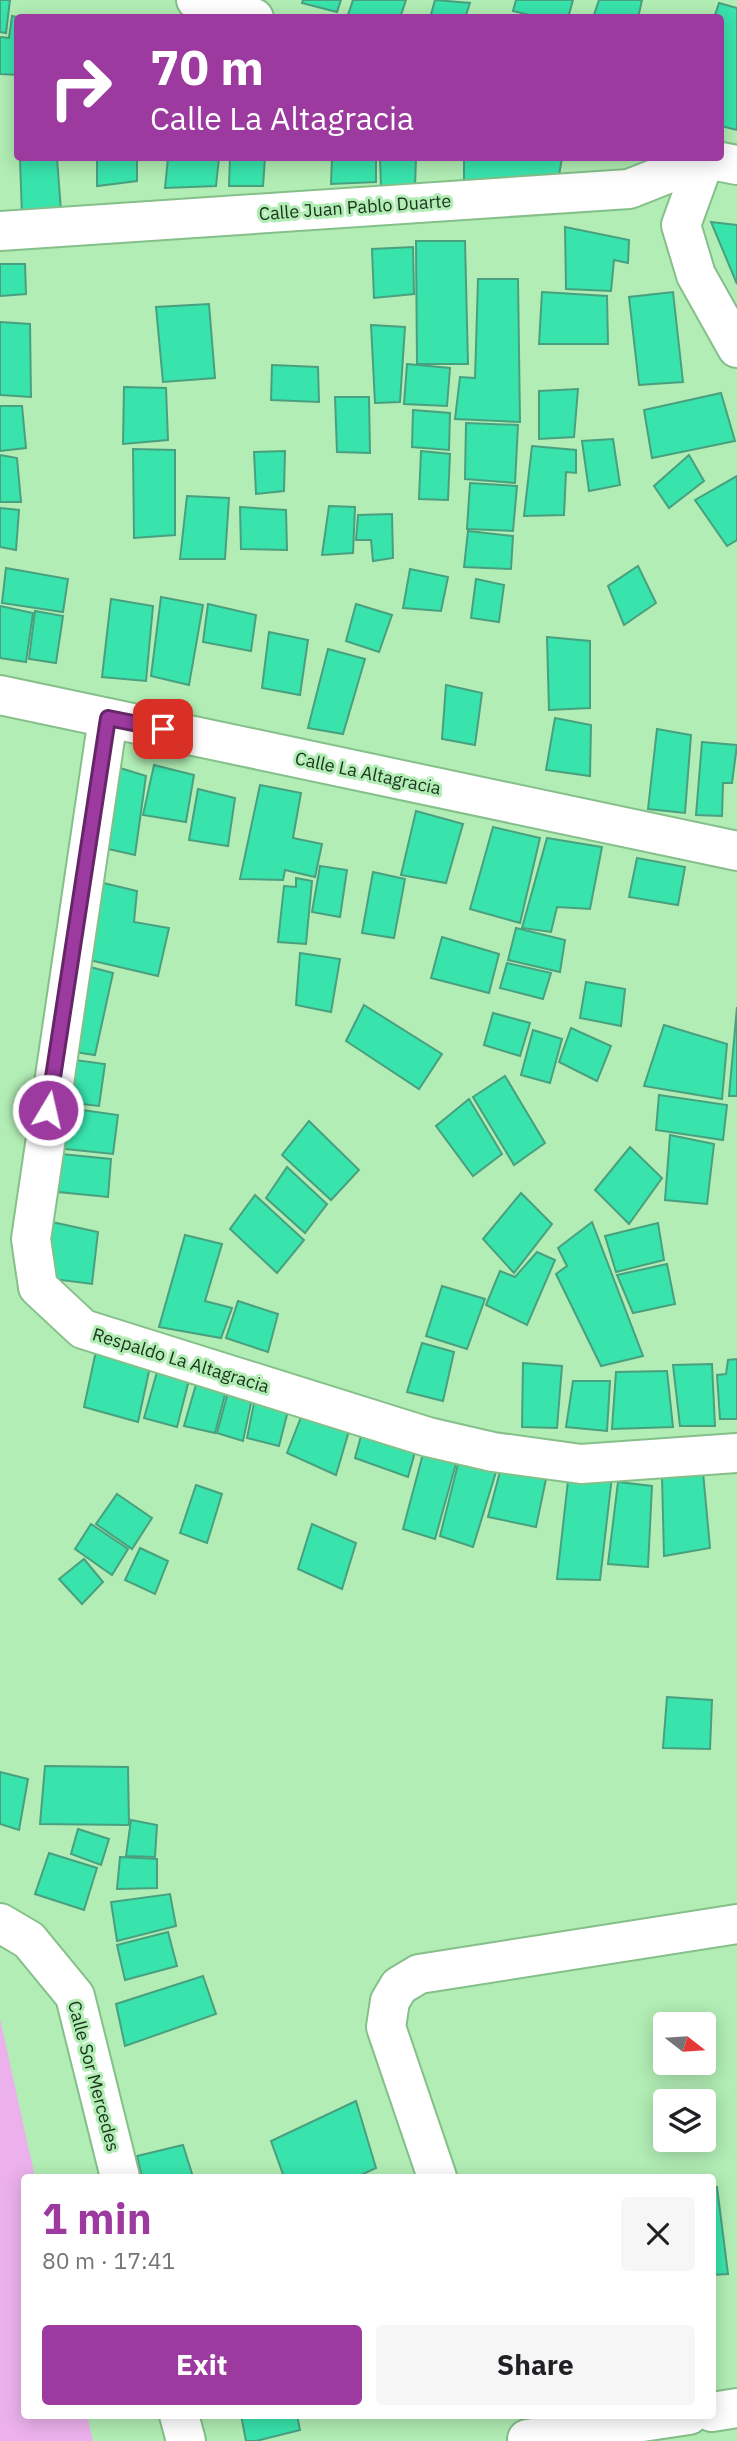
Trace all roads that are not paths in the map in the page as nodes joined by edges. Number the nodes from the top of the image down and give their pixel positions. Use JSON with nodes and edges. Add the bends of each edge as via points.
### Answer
{"nodes":[{"id":1,"x":196,"y":0,"type":"edge"},
{"id":2,"x":241,"y":14,"type":"edge"},
{"id":3,"x":714,"y":161,"type":"edge"},
{"id":4,"x":0,"y":231,"type":"edge"},
{"id":5,"x":737,"y":348,"type":"edge"},
{"id":6,"x":0,"y":695,"type":"edge"},
{"id":7,"x":108,"y":718,"type":"junction"},
{"id":8,"x":737,"y":851,"type":"edge"},
{"id":9,"x":737,"y":1453,"type":"edge"},
{"id":10,"x":0,"y":1923,"type":"edge"},
{"id":11,"x":737,"y":1924,"type":"edge"},
{"id":12,"x":119,"y":2174,"type":"edge"},
{"id":13,"x":436,"y":2174,"type":"edge"},
{"id":14,"x":737,"y":2408,"type":"edge"},
{"id":15,"x":716,"y":2411,"type":"edge"},
{"id":16,"x":180,"y":2419,"type":"edge"},
{"id":17,"x":650,"y":2419,"type":"edge"},
{"id":18,"x":525,"y":2432,"type":"edge"},
{"id":19,"x":186,"y":2441,"type":"edge"}],
"edges":[{"from":1,"to":2,"type":"street"},
{"from":3,"to":4,"type":"street","name":"Calle Juan Pablo Duarte","via":[[629,189]]},
{"from":3,"to":5,"type":"street","via":[[681,225],[696,275]]},
{"from":6,"to":7,"type":"street","name":"Calle La Altagracia"},
{"from":7,"to":8,"type":"street","name":"Calle La Altagracia"},
{"from":7,"to":9,"type":"street","name":"Respaldo La Altagracia","via":[[34,1213],[31,1239],[38,1287],[83,1329],[428,1437],[581,1464]]},
{"from":10,"to":12,"type":"street","name":"Calle Sor Mercedes","via":[[29,1940],[75,1996]]},
{"from":11,"to":13,"type":"street","via":[[419,1974],[399,1986],[390,2001],[386,2027]]},
{"from":14,"to":15,"type":"street"},
{"from":16,"to":19,"type":"street"},
{"from":17,"to":18,"type":"street"}]}
